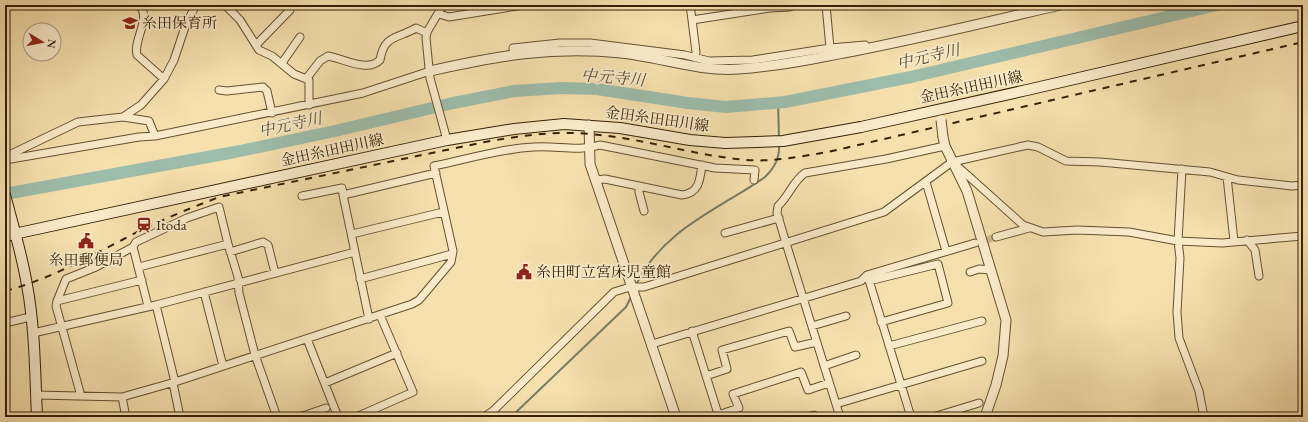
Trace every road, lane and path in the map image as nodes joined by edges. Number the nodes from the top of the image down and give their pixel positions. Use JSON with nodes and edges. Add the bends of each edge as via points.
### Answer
{"nodes":[{"id":1,"x":139,"y":5,"type":"edge"},
{"id":2,"x":196,"y":5,"type":"edge"},
{"id":3,"x":225,"y":5,"type":"edge"},
{"id":4,"x":443,"y":5,"type":"edge"},
{"id":5,"x":524,"y":5,"type":"edge"},
{"id":6,"x":690,"y":5,"type":"edge"},
{"id":7,"x":826,"y":5,"type":"edge"},
{"id":8,"x":1060,"y":5,"type":"edge"},
{"id":9,"x":790,"y":8,"type":"dead end"},
{"id":10,"x":290,"y":10,"type":"dead end"},
{"id":11,"x":439,"y":14,"type":"junction"},
{"id":12,"x":692,"y":20,"type":"junction"},
{"id":13,"x":1303,"y":26,"type":"edge"},
{"id":14,"x":427,"y":33,"type":"junction"},
{"id":15,"x":300,"y":37,"type":"dead end"},
{"id":16,"x":256,"y":45,"type":"junction"},
{"id":17,"x":830,"y":48,"type":"junction"},
{"id":18,"x":872,"y":48,"type":"junction"},
{"id":19,"x":514,"y":54,"type":"junction"},
{"id":20,"x":695,"y":58,"type":"junction"},
{"id":21,"x":282,"y":63,"type":"junction"},
{"id":22,"x":430,"y":75,"type":"junction"},
{"id":23,"x":164,"y":79,"type":"junction"},
{"id":24,"x":306,"y":79,"type":"junction"},
{"id":25,"x":219,"y":90,"type":"dead end"},
{"id":26,"x":309,"y":105,"type":"junction"},
{"id":27,"x":939,"y":110,"type":"junction"},
{"id":28,"x":272,"y":112,"type":"junction"},
{"id":29,"x":123,"y":118,"type":"junction"},
{"id":30,"x":589,"y":125,"type":"junction"},
{"id":31,"x":154,"y":136,"type":"junction"},
{"id":32,"x":447,"y":140,"type":"junction"},
{"id":33,"x":944,"y":141,"type":"junction"},
{"id":34,"x":589,"y":149,"type":"junction"},
{"id":35,"x":5,"y":158,"type":"edge"},
{"id":36,"x":953,"y":162,"type":"junction"},
{"id":37,"x":702,"y":165,"type":"junction"},
{"id":38,"x":1182,"y":169,"type":"junction"},
{"id":39,"x":436,"y":173,"type":"junction"},
{"id":40,"x":1227,"y":177,"type":"junction"},
{"id":41,"x":595,"y":180,"type":"junction"},
{"id":42,"x":754,"y":180,"type":"dead end"},
{"id":43,"x":926,"y":182,"type":"junction"},
{"id":44,"x":1303,"y":185,"type":"edge"},
{"id":45,"x":639,"y":186,"type":"junction"},
{"id":46,"x":5,"y":195,"type":"edge"},
{"id":47,"x":344,"y":195,"type":"junction"},
{"id":48,"x":302,"y":196,"type":"dead end"},
{"id":49,"x":644,"y":211,"type":"dead end"},
{"id":50,"x":444,"y":212,"type":"junction"},
{"id":51,"x":778,"y":218,"type":"junction"},
{"id":52,"x":1029,"y":228,"type":"junction"},
{"id":53,"x":14,"y":229,"type":"junction"},
{"id":54,"x":725,"y":233,"type":"dead end"},
{"id":55,"x":352,"y":234,"type":"junction"},
{"id":56,"x":5,"y":236,"type":"edge"},
{"id":57,"x":1303,"y":236,"type":"edge"},
{"id":58,"x":996,"y":237,"type":"tunnel mouth"},
{"id":59,"x":1247,"y":240,"type":"junction"},
{"id":60,"x":1178,"y":241,"type":"junction"},
{"id":61,"x":1234,"y":241,"type":"junction"},
{"id":62,"x":786,"y":243,"type":"junction"},
{"id":63,"x":975,"y":243,"type":"tunnel mouth"},
{"id":64,"x":228,"y":244,"type":"junction"},
{"id":65,"x":133,"y":247,"type":"junction"},
{"id":66,"x":946,"y":251,"type":"junction"},
{"id":67,"x":230,"y":252,"type":"junction"},
{"id":68,"x":355,"y":252,"type":"junction"},
{"id":69,"x":452,"y":254,"type":"junction"},
{"id":70,"x":139,"y":267,"type":"junction"},
{"id":71,"x":991,"y":270,"type":"junction"},
{"id":72,"x":970,"y":272,"type":"dead end"},
{"id":73,"x":275,"y":273,"type":"junction"},
{"id":74,"x":1260,"y":276,"type":"dead end"},
{"id":75,"x":868,"y":278,"type":"junction"},
{"id":76,"x":360,"y":279,"type":"junction"},
{"id":77,"x":142,"y":280,"type":"junction"},
{"id":78,"x":238,"y":283,"type":"junction"},
{"id":79,"x":630,"y":286,"type":"junction"},
{"id":80,"x":204,"y":292,"type":"junction"},
{"id":81,"x":803,"y":297,"type":"junction"},
{"id":82,"x":57,"y":301,"type":"junction"},
{"id":83,"x":156,"y":304,"type":"junction"},
{"id":84,"x":148,"y":306,"type":"junction"},
{"id":85,"x":380,"y":315,"type":"junction"},
{"id":86,"x":846,"y":316,"type":"dead end"},
{"id":87,"x":30,"y":318,"type":"junction"},
{"id":88,"x":369,"y":319,"type":"junction"},
{"id":89,"x":982,"y":321,"type":"dead end"},
{"id":90,"x":881,"y":322,"type":"junction"},
{"id":91,"x":5,"y":323,"type":"edge"},
{"id":92,"x":812,"y":326,"type":"junction"},
{"id":93,"x":62,"y":328,"type":"junction"},
{"id":94,"x":692,"y":331,"type":"junction"},
{"id":95,"x":33,"y":333,"type":"junction"},
{"id":96,"x":307,"y":339,"type":"junction"},
{"id":97,"x":817,"y":342,"type":"junction"},
{"id":98,"x":652,"y":344,"type":"junction"},
{"id":99,"x":889,"y":346,"type":"junction"},
{"id":100,"x":397,"y":353,"type":"junction"},
{"id":101,"x":255,"y":355,"type":"junction"},
{"id":102,"x":856,"y":355,"type":"dead end"},
{"id":103,"x":982,"y":361,"type":"dead end"},
{"id":104,"x":223,"y":366,"type":"junction"},
{"id":105,"x":824,"y":366,"type":"junction"},
{"id":106,"x":706,"y":376,"type":"junction"},
{"id":107,"x":174,"y":382,"type":"junction"},
{"id":108,"x":324,"y":383,"type":"junction"},
{"id":109,"x":829,"y":383,"type":"junction"},
{"id":110,"x":901,"y":386,"type":"junction"},
{"id":111,"x":36,"y":394,"type":"junction"},
{"id":112,"x":81,"y":396,"type":"junction"},
{"id":113,"x":122,"y":397,"type":"junction"},
{"id":114,"x":979,"y":403,"type":"dead end"},
{"id":115,"x":836,"y":404,"type":"junction"},
{"id":116,"x":326,"y":408,"type":"dead end"},
{"id":117,"x":719,"y":416,"type":"edge"},
{"id":118,"x":37,"y":417,"type":"edge"},
{"id":119,"x":126,"y":417,"type":"edge"},
{"id":120,"x":180,"y":417,"type":"edge"},
{"id":121,"x":277,"y":417,"type":"edge"},
{"id":122,"x":300,"y":417,"type":"edge"},
{"id":123,"x":338,"y":417,"type":"edge"},
{"id":124,"x":356,"y":417,"type":"edge"},
{"id":125,"x":484,"y":417,"type":"edge"},
{"id":126,"x":676,"y":417,"type":"edge"},
{"id":127,"x":806,"y":417,"type":"edge"},
{"id":128,"x":815,"y":417,"type":"edge"},
{"id":129,"x":840,"y":417,"type":"edge"},
{"id":130,"x":911,"y":417,"type":"edge"},
{"id":131,"x":933,"y":417,"type":"edge"},
{"id":132,"x":985,"y":417,"type":"edge"},
{"id":133,"x":1204,"y":417,"type":"edge"}],
"edges":[{"from":1,"to":23,"type":"street","via":[[144,12],[144,18],[137,44],[137,55]]},
{"from":2,"to":23,"type":"street"},
{"from":3,"to":16,"type":"street","via":[[240,20]]},
{"from":4,"to":11,"type":"street"},
{"from":5,"to":11,"type":"street","via":[[449,17]]},
{"from":6,"to":12,"type":"street"},
{"from":7,"to":17,"type":"street"},
{"from":8,"to":18,"type":"street"},
{"from":9,"to":12,"type":"street","via":[[770,8]]},
{"from":10,"to":16,"type":"street"},
{"from":11,"to":14,"type":"street"},
{"from":12,"to":20,"type":"street"},
{"from":13,"to":27,"type":"main road","name":"金田糸田田川線"},
{"from":14,"to":22,"type":"street"},
{"from":14,"to":24,"type":"street","via":[[416,28],[392,39],[382,48],[380,60],[374,63],[359,64],[328,56],[320,61]]},
{"from":15,"to":21,"type":"street"},
{"from":16,"to":21,"type":"street","via":[[259,50]]},
{"from":17,"to":18,"type":"street","via":[[869,45]]},
{"from":17,"to":20,"type":"street","via":[[754,60],[709,61]]},
{"from":18,"to":19,"type":"street","via":[[737,70],[622,53],[567,50]]},
{"from":19,"to":20,"type":"street","via":[[513,48],[524,46],[590,43]]},
{"from":19,"to":22,"type":"street"},
{"from":21,"to":24,"type":"street","via":[[294,74]]},
{"from":22,"to":26,"type":"street"},
{"from":22,"to":32,"type":"street"},
{"from":23,"to":29,"type":"street","via":[[141,105]]},
{"from":24,"to":26,"type":"street","via":[[309,80]]},
{"from":25,"to":28,"type":"street","via":[[263,87],[267,91]]},
{"from":26,"to":28,"type":"street"},
{"from":27,"to":30,"type":"main road","name":"金田糸田田川線","via":[[784,141],[748,143],[690,140]]},
{"from":27,"to":33,"type":"street","bridge":true},
{"from":28,"to":31,"type":"street"},
{"from":29,"to":31,"type":"street","via":[[149,121]]},
{"from":29,"to":35,"type":"street","via":[[78,122]]},
{"from":30,"to":32,"type":"main road","name":"金田糸田田川線","via":[[528,127]]},
{"from":30,"to":34,"type":"street"},
{"from":31,"to":35,"type":"street"},
{"from":32,"to":53,"type":"main road","name":"金田糸田田川線"},
{"from":33,"to":36,"type":"street"},
{"from":33,"to":51,"type":"street","via":[[886,159],[805,173],[798,178],[787,198],[778,206]]},
{"from":34,"to":37,"type":"street","via":[[600,145]]},
{"from":34,"to":39,"type":"street","via":[[536,146],[520,148],[434,166]]},
{"from":34,"to":41,"type":"street"},
{"from":36,"to":38,"type":"street","via":[[1028,145],[1038,147],[1066,161]]},
{"from":36,"to":43,"type":"street"},
{"from":36,"to":52,"type":"street"},
{"from":36,"to":71,"type":"street","via":[[967,191]]},
{"from":37,"to":42,"type":"street","via":[[755,170]]},
{"from":37,"to":45,"type":"street","via":[[699,183],[695,190],[688,194]]},
{"from":38,"to":40,"type":"street"},
{"from":38,"to":60,"type":"street"},
{"from":39,"to":47,"type":"street"},
{"from":39,"to":50,"type":"street"},
{"from":40,"to":44,"type":"street"},
{"from":40,"to":61,"type":"street"},
{"from":41,"to":45,"type":"street","via":[[605,179]]},
{"from":41,"to":79,"type":"street"},
{"from":43,"to":62,"type":"street","via":[[884,212]]},
{"from":43,"to":66,"type":"street"},
{"from":45,"to":49,"type":"street","via":[[638,192]]},
{"from":46,"to":53,"type":"main road"},
{"from":47,"to":48,"type":"street","via":[[342,188]]},
{"from":47,"to":55,"type":"street"},
{"from":50,"to":55,"type":"street"},
{"from":50,"to":69,"type":"street"},
{"from":51,"to":54,"type":"street"},
{"from":51,"to":62,"type":"street"},
{"from":52,"to":58,"type":"street"},
{"from":52,"to":60,"type":"street","via":[[1043,232],[1130,232]]},
{"from":53,"to":56,"type":"main road","name":"金田糸田田川線"},
{"from":53,"to":87,"type":"main road","via":[[27,286]]},
{"from":55,"to":68,"type":"street"},
{"from":57,"to":59,"type":"street"},
{"from":59,"to":61,"type":"street"},
{"from":59,"to":74,"type":"street","via":[[1255,250]]},
{"from":60,"to":61,"type":"street"},
{"from":60,"to":133,"type":"street","via":[[1179,338],[1199,391]]},
{"from":62,"to":79,"type":"street","via":[[644,287]]},
{"from":62,"to":81,"type":"street"},
{"from":63,"to":66,"type":"street"},
{"from":64,"to":65,"type":"street","via":[[219,207],[187,218],[136,242]]},
{"from":64,"to":67,"type":"street"},
{"from":64,"to":70,"type":"street"},
{"from":65,"to":70,"type":"street"},
{"from":65,"to":82,"type":"street","via":[[96,267],[66,279]]},
{"from":66,"to":75,"type":"street"},
{"from":67,"to":73,"type":"street","via":[[263,242],[268,245]]},
{"from":67,"to":78,"type":"street"},
{"from":68,"to":73,"type":"street"},
{"from":68,"to":76,"type":"street"},
{"from":69,"to":76,"type":"street"},
{"from":69,"to":85,"type":"street","via":[[451,262],[419,300]]},
{"from":70,"to":77,"type":"street"},
{"from":71,"to":72,"type":"street","via":[[979,269]]},
{"from":71,"to":132,"type":"street","via":[[1004,308],[1006,333],[996,385]]},
{"from":73,"to":78,"type":"street"},
{"from":75,"to":81,"type":"street"},
{"from":75,"to":90,"type":"street"},
{"from":75,"to":90,"type":"street","via":[[938,264],[948,303]]},
{"from":76,"to":88,"type":"street"},
{"from":77,"to":82,"type":"street"},
{"from":77,"to":84,"type":"street"},
{"from":78,"to":80,"type":"street"},
{"from":78,"to":101,"type":"street"},
{"from":79,"to":98,"type":"street"},
{"from":79,"to":125,"type":"street","via":[[614,292]]},
{"from":80,"to":83,"type":"street"},
{"from":80,"to":104,"type":"street"},
{"from":81,"to":92,"type":"street"},
{"from":81,"to":94,"type":"street"},
{"from":82,"to":93,"type":"street"},
{"from":83,"to":84,"type":"street"},
{"from":83,"to":107,"type":"street"},
{"from":84,"to":93,"type":"street"},
{"from":85,"to":88,"type":"street"},
{"from":85,"to":100,"type":"street"},
{"from":86,"to":92,"type":"street"},
{"from":87,"to":91,"type":"street"},
{"from":87,"to":95,"type":"main road"},
{"from":88,"to":96,"type":"street"},
{"from":89,"to":99,"type":"street"},
{"from":90,"to":99,"type":"street"},
{"from":92,"to":97,"type":"street"},
{"from":93,"to":95,"type":"street"},
{"from":93,"to":112,"type":"street"},
{"from":94,"to":98,"type":"street"},
{"from":94,"to":106,"type":"street"},
{"from":95,"to":111,"type":"main road"},
{"from":96,"to":101,"type":"street"},
{"from":96,"to":108,"type":"street"},
{"from":97,"to":105,"type":"street"},
{"from":97,"to":106,"type":"street","via":[[795,346],[790,330],[722,350],[727,369]]},
{"from":98,"to":126,"type":"street"},
{"from":99,"to":110,"type":"street"},
{"from":100,"to":108,"type":"street"},
{"from":100,"to":124,"type":"street","via":[[413,392]]},
{"from":101,"to":104,"type":"street"},
{"from":101,"to":121,"type":"street"},
{"from":102,"to":105,"type":"street"},
{"from":103,"to":110,"type":"street"},
{"from":104,"to":107,"type":"street"},
{"from":105,"to":109,"type":"street"},
{"from":106,"to":117,"type":"street"},
{"from":107,"to":113,"type":"street"},
{"from":107,"to":120,"type":"street"},
{"from":108,"to":123,"type":"street"},
{"from":109,"to":115,"type":"street"},
{"from":109,"to":117,"type":"street","via":[[808,390],[801,372],[733,394],[738,408]]},
{"from":110,"to":115,"type":"street"},
{"from":110,"to":130,"type":"street"},
{"from":111,"to":112,"type":"street"},
{"from":111,"to":118,"type":"main road"},
{"from":112,"to":113,"type":"street"},
{"from":113,"to":119,"type":"street"},
{"from":114,"to":131,"type":"street"},
{"from":115,"to":129,"type":"street"},
{"from":116,"to":122,"type":"street"},
{"from":127,"to":128,"type":"street","via":[[814,414]]}]}
